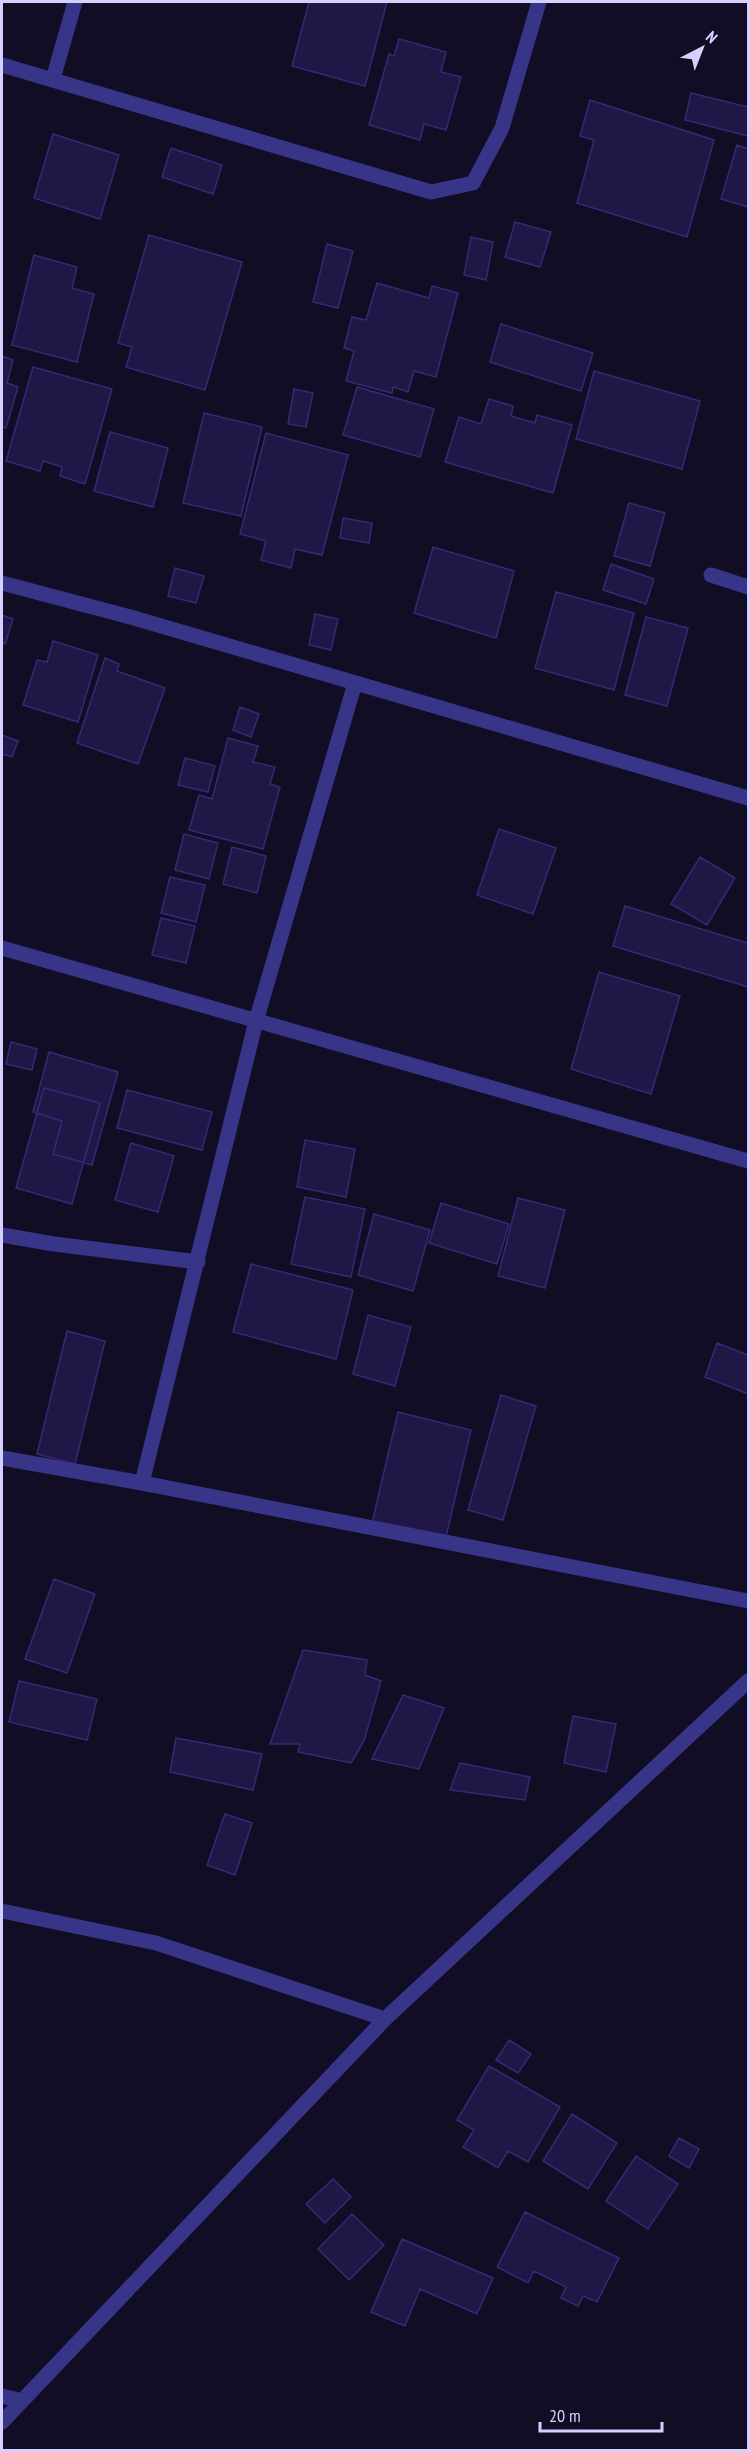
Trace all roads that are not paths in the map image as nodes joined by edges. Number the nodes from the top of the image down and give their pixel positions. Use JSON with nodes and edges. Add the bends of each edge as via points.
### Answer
{"nodes":[{"id":1,"x":75,"y":2,"type":"edge"},
{"id":2,"x":538,"y":2,"type":"edge"},
{"id":3,"x":2,"y":65,"type":"edge"},
{"id":4,"x":53,"y":79,"type":"junction"},
{"id":5,"x":711,"y":575,"type":"dead end"},
{"id":6,"x":2,"y":583,"type":"edge"},
{"id":7,"x":748,"y":587,"type":"edge"},
{"id":8,"x":355,"y":683,"type":"junction"},
{"id":9,"x":748,"y":798,"type":"edge"},
{"id":10,"x":2,"y":948,"type":"edge"},
{"id":11,"x":256,"y":1021,"type":"junction"},
{"id":12,"x":748,"y":1161,"type":"edge"},
{"id":13,"x":2,"y":1235,"type":"edge"},
{"id":14,"x":198,"y":1262,"type":"junction"},
{"id":15,"x":2,"y":1458,"type":"edge"},
{"id":16,"x":142,"y":1483,"type":"junction"},
{"id":17,"x":748,"y":1601,"type":"edge"},
{"id":18,"x":748,"y":1681,"type":"edge"},
{"id":19,"x":2,"y":1911,"type":"edge"},
{"id":20,"x":385,"y":2019,"type":"junction"},
{"id":21,"x":2,"y":2396,"type":"edge"},
{"id":22,"x":22,"y":2401,"type":"junction"},
{"id":23,"x":2,"y":2422,"type":"edge"}],
"edges":[{"from":1,"to":4,"type":"street"},
{"from":2,"to":4,"type":"street","via":[[502,128],[473,183],[431,192]]},
{"from":3,"to":4,"type":"street"},
{"from":5,"to":7,"type":"street"},
{"from":6,"to":8,"type":"street"},
{"from":8,"to":9,"type":"street"},
{"from":8,"to":11,"type":"street"},
{"from":10,"to":11,"type":"street"},
{"from":11,"to":12,"type":"street"},
{"from":11,"to":14,"type":"street"},
{"from":13,"to":14,"type":"street"},
{"from":14,"to":16,"type":"street"},
{"from":15,"to":16,"type":"street"},
{"from":16,"to":17,"type":"street"},
{"from":18,"to":20,"type":"street"},
{"from":19,"to":20,"type":"street","via":[[156,1943]]},
{"from":20,"to":22,"type":"street"},
{"from":21,"to":22,"type":"street"},
{"from":22,"to":23,"type":"street"}]}
